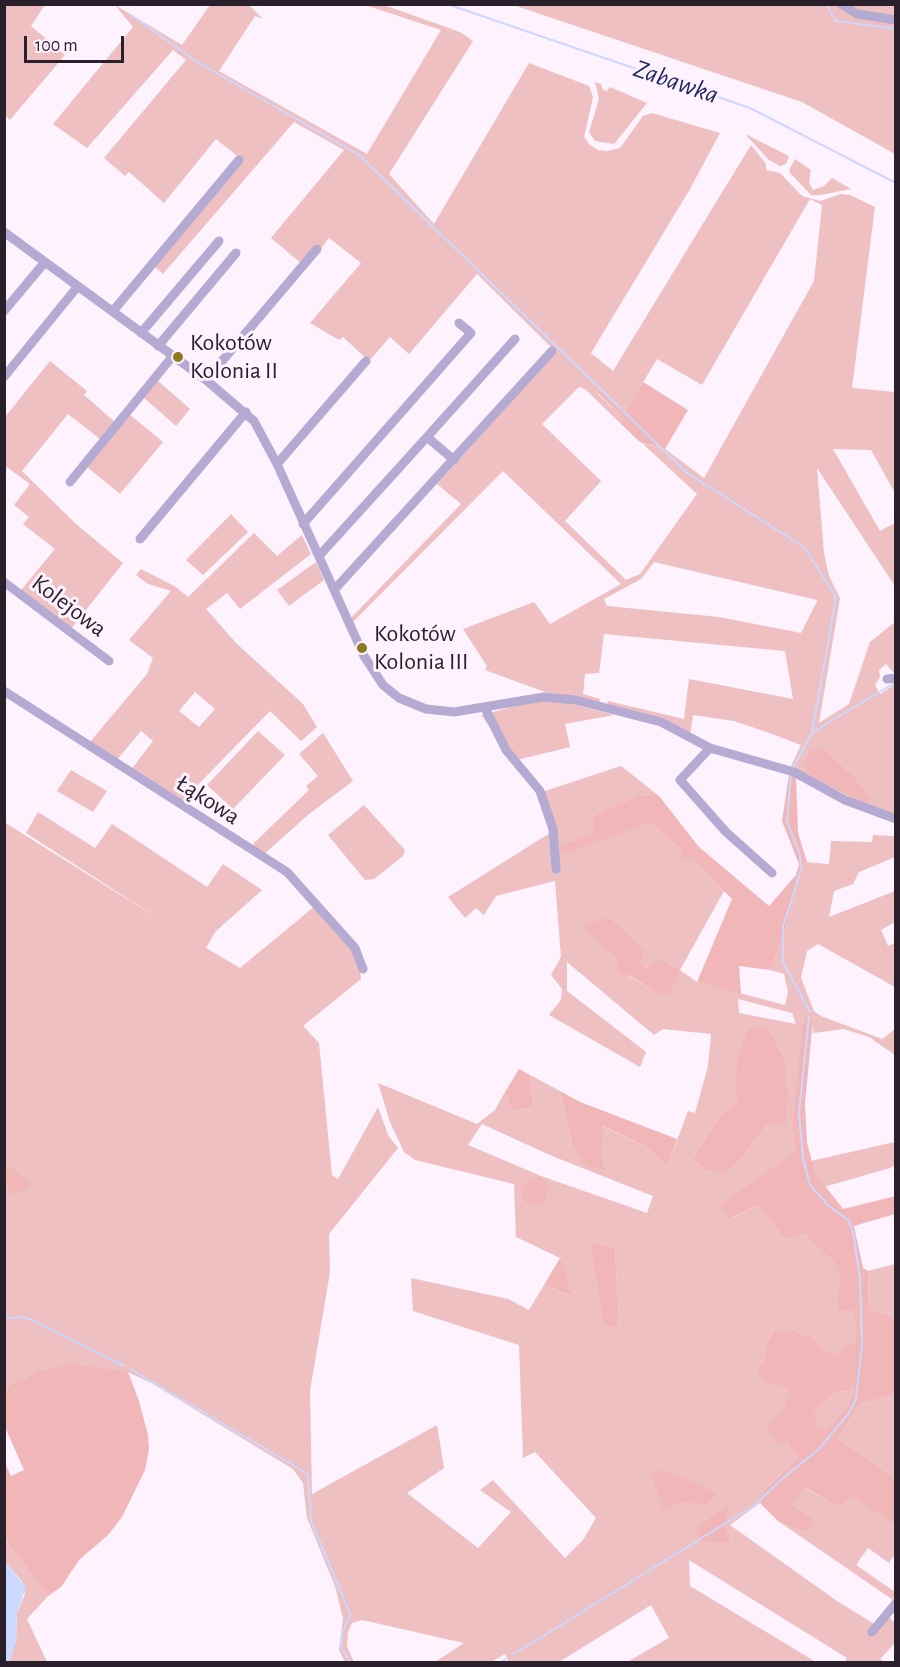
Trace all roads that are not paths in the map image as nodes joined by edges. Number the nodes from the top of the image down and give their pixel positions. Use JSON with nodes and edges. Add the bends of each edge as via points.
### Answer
{"nodes":[{"id":1,"x":841,"y":4,"type":"edge"},
{"id":2,"x":896,"y":20,"type":"edge"},
{"id":3,"x":239,"y":160,"type":"dead end"},
{"id":4,"x":4,"y":232,"type":"edge"},
{"id":5,"x":219,"y":241,"type":"dead end"},
{"id":6,"x":316,"y":249,"type":"dead end"},
{"id":7,"x":236,"y":253,"type":"dead end"},
{"id":8,"x":45,"y":262,"type":"junction"},
{"id":9,"x":78,"y":286,"type":"junction"},
{"id":10,"x":4,"y":311,"type":"edge"},
{"id":11,"x":113,"y":311,"type":"junction"},
{"id":12,"x":459,"y":322,"type":"dead end"},
{"id":13,"x":141,"y":333,"type":"junction"},
{"id":14,"x":515,"y":339,"type":"dead end"},
{"id":15,"x":158,"y":346,"type":"junction"},
{"id":16,"x":552,"y":351,"type":"dead end"},
{"id":17,"x":172,"y":357,"type":"junction"},
{"id":18,"x":366,"y":361,"type":"dead end"},
{"id":19,"x":4,"y":377,"type":"edge"},
{"id":20,"x":206,"y":380,"type":"junction"},
{"id":21,"x":246,"y":412,"type":"junction"},
{"id":22,"x":427,"y":437,"type":"junction"},
{"id":23,"x":453,"y":460,"type":"junction"},
{"id":24,"x":277,"y":464,"type":"junction"},
{"id":25,"x":70,"y":482,"type":"dead end"},
{"id":26,"x":303,"y":524,"type":"junction"},
{"id":27,"x":140,"y":539,"type":"dead end"},
{"id":28,"x":319,"y":556,"type":"junction"},
{"id":29,"x":4,"y":582,"type":"edge"},
{"id":30,"x":334,"y":590,"type":"junction"},
{"id":31,"x":110,"y":661,"type":"dead end"},
{"id":32,"x":4,"y":691,"type":"edge"},
{"id":33,"x":484,"y":708,"type":"junction"},
{"id":34,"x":710,"y":748,"type":"junction"},
{"id":35,"x":896,"y":819,"type":"edge"},
{"id":36,"x":556,"y":869,"type":"dead end"},
{"id":37,"x":772,"y":873,"type":"dead end"},
{"id":38,"x":363,"y":969,"type":"dead end"},
{"id":39,"x":896,"y":1603,"type":"edge"},
{"id":40,"x":872,"y":1632,"type":"dead end"}],
"edges":[{"from":1,"to":2,"type":"street","via":[[857,14]]},
{"from":3,"to":11,"type":"street"},
{"from":4,"to":8,"type":"street"},
{"from":5,"to":13,"type":"street"},
{"from":6,"to":20,"type":"street"},
{"from":7,"to":15,"type":"street"},
{"from":8,"to":9,"type":"street"},
{"from":8,"to":10,"type":"street"},
{"from":9,"to":11,"type":"street"},
{"from":9,"to":19,"type":"street"},
{"from":11,"to":13,"type":"street"},
{"from":12,"to":26,"type":"street","via":[[471,333]]},
{"from":13,"to":15,"type":"street"},
{"from":14,"to":22,"type":"street"},
{"from":15,"to":17,"type":"street"},
{"from":16,"to":23,"type":"street"},
{"from":17,"to":20,"type":"street"},
{"from":17,"to":25,"type":"street"},
{"from":18,"to":24,"type":"street"},
{"from":20,"to":21,"type":"street"},
{"from":21,"to":24,"type":"street"},
{"from":21,"to":27,"type":"street"},
{"from":22,"to":23,"type":"street"},
{"from":22,"to":28,"type":"street"},
{"from":23,"to":30,"type":"street"},
{"from":24,"to":26,"type":"street"},
{"from":26,"to":28,"type":"street"},
{"from":28,"to":30,"type":"street"},
{"from":29,"to":31,"type":"street","name":"Kolejowa"},
{"from":30,"to":33,"type":"street","via":[[373,671],[399,698],[433,710]]},
{"from":32,"to":38,"type":"street","name":"Łąkowa","via":[[287,873],[355,948]]},
{"from":33,"to":34,"type":"street","via":[[561,697],[661,722]]},
{"from":33,"to":36,"type":"street","via":[[506,750],[540,791],[553,830]]},
{"from":34,"to":35,"type":"street","via":[[794,772],[845,800]]},
{"from":34,"to":37,"type":"street","via":[[680,780],[726,832]]},
{"from":39,"to":40,"type":"street"}]}
